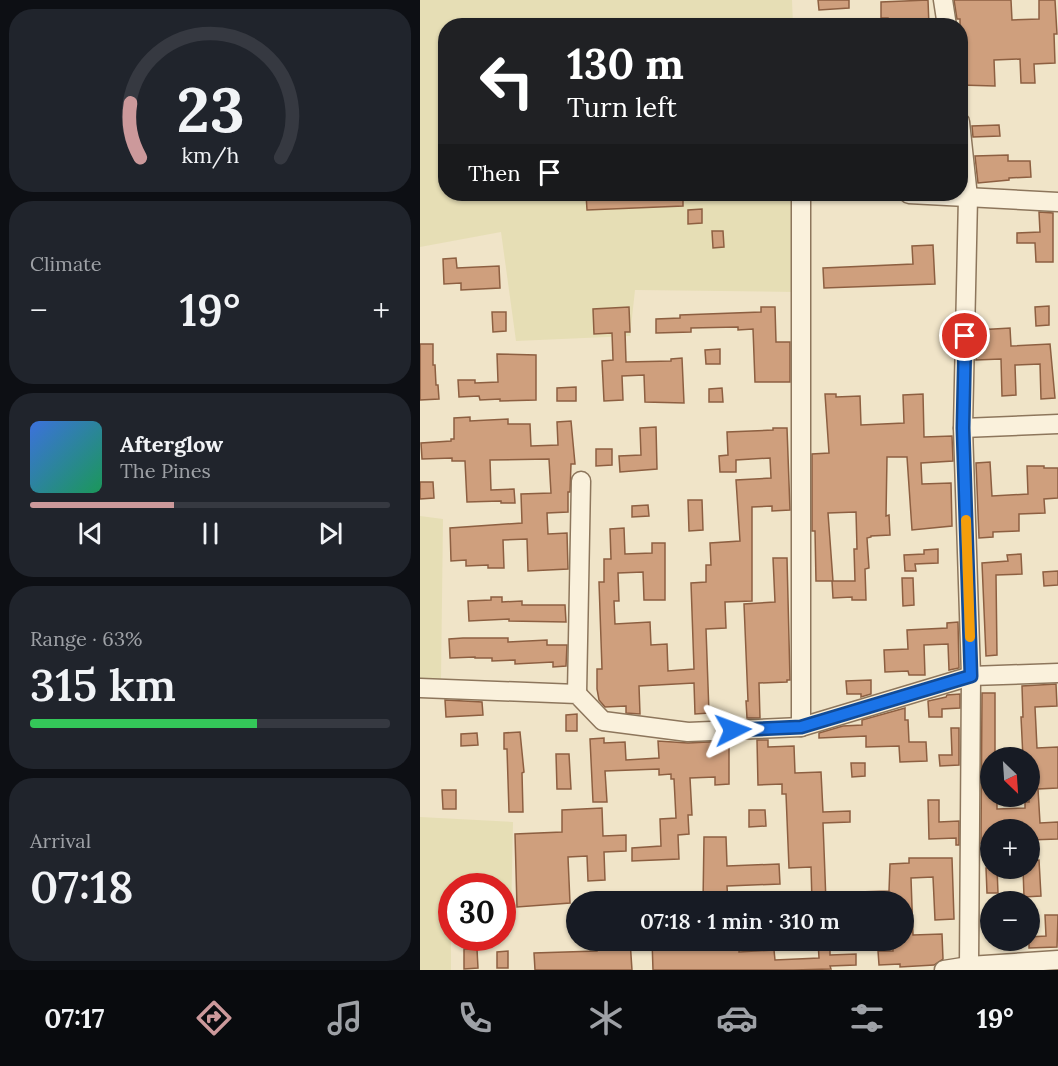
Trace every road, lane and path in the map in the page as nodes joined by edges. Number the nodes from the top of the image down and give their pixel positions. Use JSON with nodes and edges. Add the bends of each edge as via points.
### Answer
{"nodes":[{"id":1,"x":943,"y":0,"type":"edge"},
{"id":2,"x":945,"y":18,"type":"edge"},
{"id":3,"x":968,"y":197,"type":"edge"},
{"id":4,"x":801,"y":201,"type":"edge"},
{"id":5,"x":968,"y":201,"type":"edge"},
{"id":6,"x":1058,"y":202,"type":"edge"},
{"id":7,"x":1058,"y":424,"type":"edge"},
{"id":8,"x":963,"y":428,"type":"junction"},
{"id":9,"x":581,"y":481,"type":"dead end"},
{"id":10,"x":1058,"y":674,"type":"edge"},
{"id":11,"x":971,"y":676,"type":"junction"},
{"id":12,"x":420,"y":688,"type":"edge"},
{"id":13,"x":577,"y":694,"type":"junction"},
{"id":14,"x":801,"y":727,"type":"junction"},
{"id":15,"x":1058,"y":960,"type":"edge"},
{"id":16,"x":969,"y":966,"type":"junction"},
{"id":17,"x":944,"y":970,"type":"edge"}],
"edges":[{"from":1,"to":2,"type":"street"},
{"from":3,"to":6,"type":"street"},
{"from":4,"to":14,"type":"street"},
{"from":5,"to":8,"type":"street"},
{"from":7,"to":8,"type":"street"},
{"from":8,"to":11,"type":"street"},
{"from":9,"to":13,"type":"street"},
{"from":10,"to":11,"type":"street"},
{"from":11,"to":14,"type":"street"},
{"from":11,"to":16,"type":"street"},
{"from":12,"to":13,"type":"street"},
{"from":13,"to":14,"type":"street","via":[[603,721],[688,732]]},
{"from":15,"to":16,"type":"street"},
{"from":16,"to":17,"type":"street"}]}
